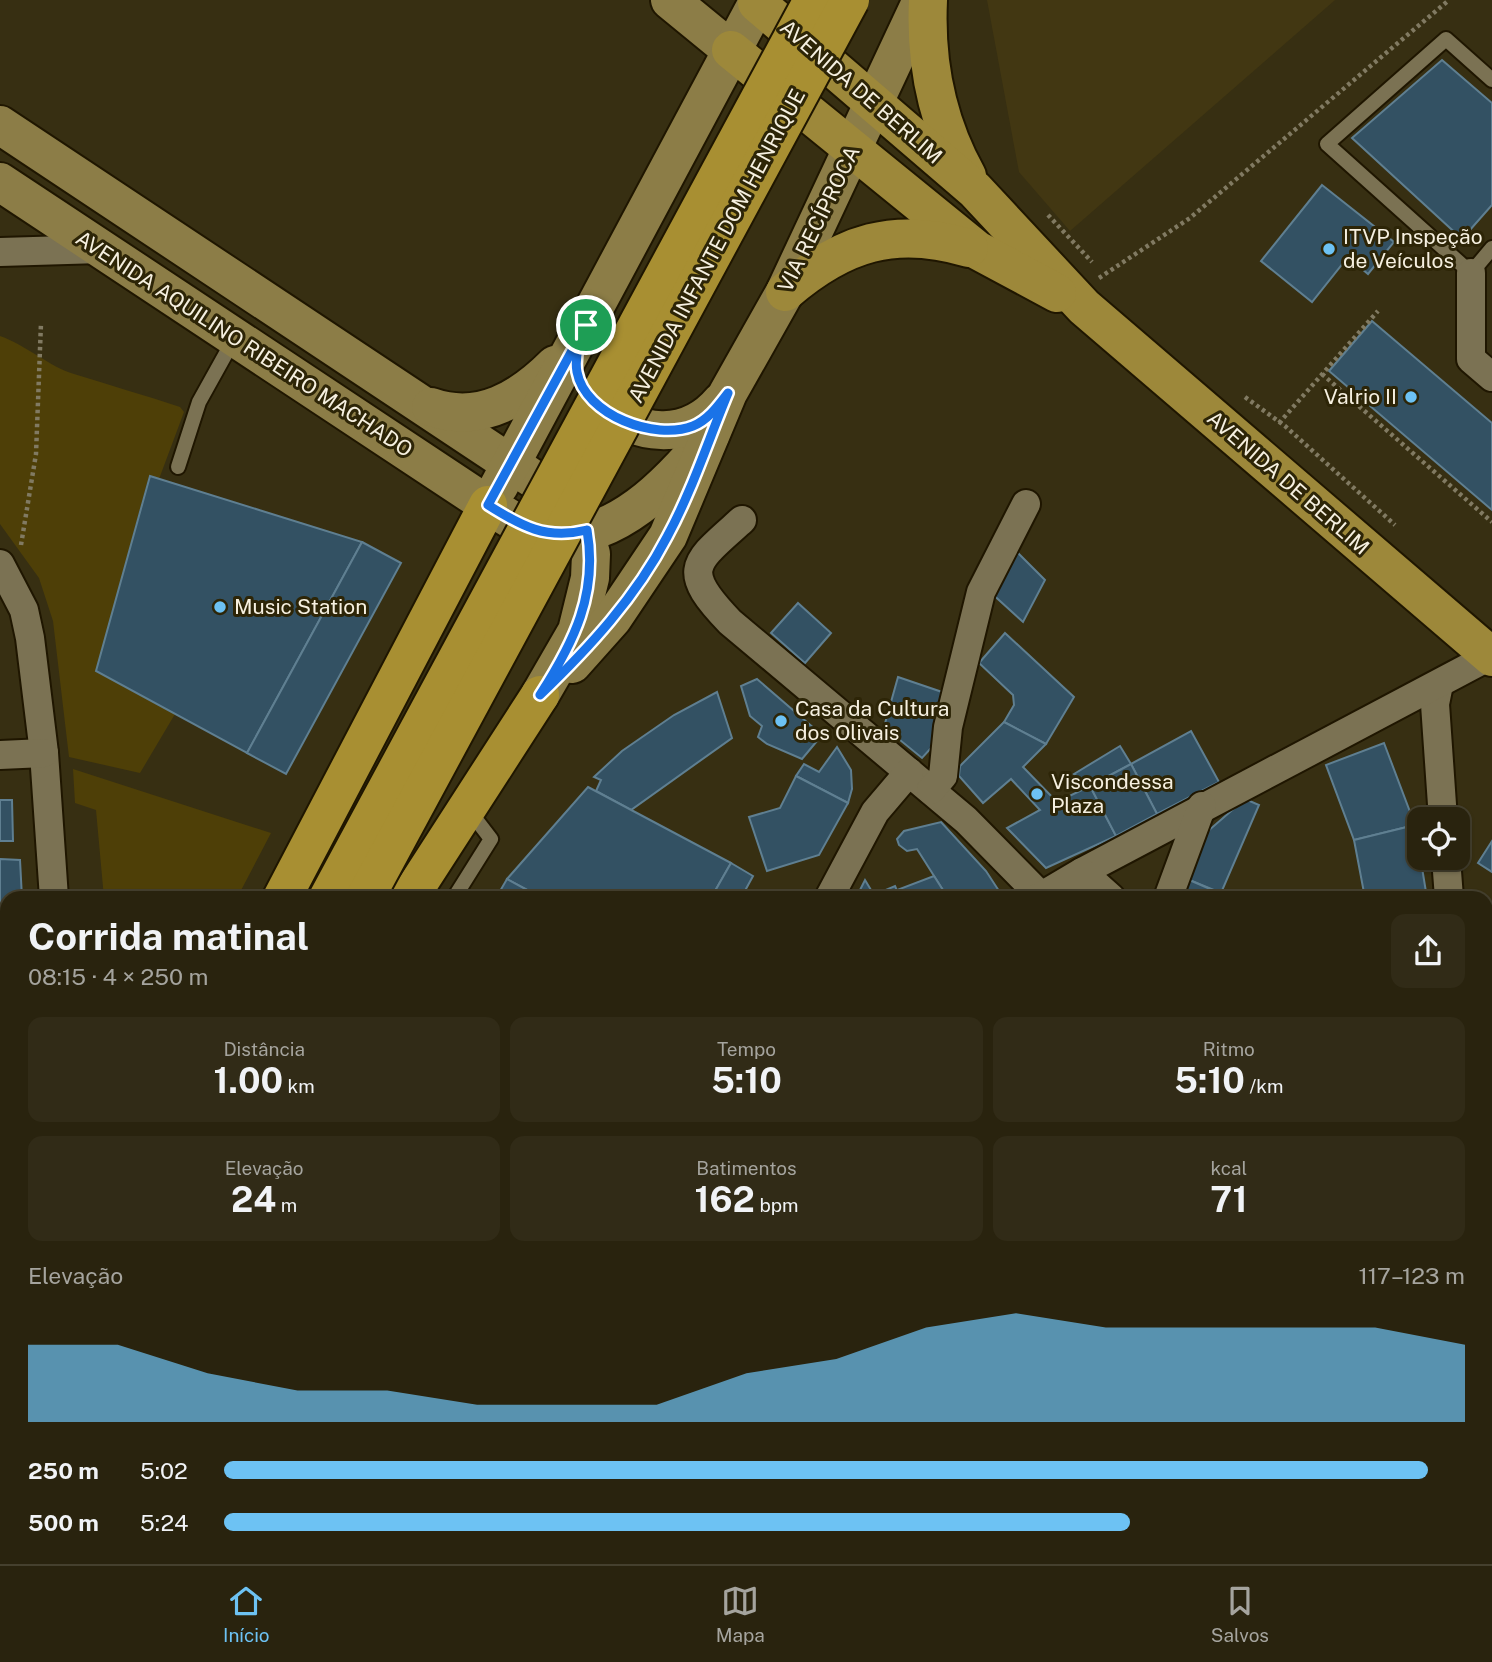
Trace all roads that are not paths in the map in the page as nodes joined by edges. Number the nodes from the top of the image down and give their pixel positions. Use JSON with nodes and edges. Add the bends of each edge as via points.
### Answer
{"nodes":[{"id":1,"x":670,"y":0,"type":"edge"},
{"id":2,"x":813,"y":0,"type":"edge"},
{"id":3,"x":850,"y":0,"type":"edge"},
{"id":4,"x":922,"y":0,"type":"edge"},
{"id":5,"x":928,"y":0,"type":"edge"},
{"id":6,"x":757,"y":1,"type":"edge"},
{"id":7,"x":731,"y":50,"type":"junction"},
{"id":8,"x":1492,"y":80,"type":"edge"},
{"id":9,"x":875,"y":104,"type":"junction"},
{"id":10,"x":0,"y":125,"type":"edge"},
{"id":11,"x":853,"y":149,"type":"junction"},
{"id":12,"x":0,"y":182,"type":"edge"},
{"id":13,"x":975,"y":190,"type":"junction"},
{"id":14,"x":1492,"y":248,"type":"edge"},
{"id":15,"x":101,"y":249,"type":"junction"},
{"id":16,"x":977,"y":250,"type":"junction"},
{"id":17,"x":0,"y":252,"type":"edge"},
{"id":18,"x":1471,"y":273,"type":"junction"},
{"id":19,"x":1098,"y":288,"type":"junction"},
{"id":20,"x":785,"y":292,"type":"junction"},
{"id":21,"x":586,"y":325,"type":"junction"},
{"id":22,"x":235,"y":338,"type":"junction"},
{"id":23,"x":1492,"y":377,"type":"edge"},
{"id":24,"x":728,"y":393,"type":"junction"},
{"id":25,"x":410,"y":396,"type":"junction"},
{"id":26,"x":710,"y":435,"type":"junction"},
{"id":27,"x":511,"y":463,"type":"junction"},
{"id":28,"x":178,"y":467,"type":"dead end"},
{"id":29,"x":1026,"y":504,"type":"dead end"},
{"id":30,"x":488,"y":505,"type":"junction"},
{"id":31,"x":742,"y":520,"type":"dead end"},
{"id":32,"x":587,"y":530,"type":"junction"},
{"id":33,"x":7,"y":576,"type":"edge"},
{"id":34,"x":1492,"y":656,"type":"edge"},
{"id":35,"x":1439,"y":684,"type":"junction"},
{"id":36,"x":540,"y":695,"type":"junction"},
{"id":37,"x":44,"y":753,"type":"junction"},
{"id":38,"x":0,"y":755,"type":"edge"},
{"id":39,"x":909,"y":772,"type":"junction"},
{"id":40,"x":931,"y":790,"type":"junction"},
{"id":41,"x":466,"y":806,"type":"junction"},
{"id":42,"x":1202,"y":806,"type":"junction"},
{"id":43,"x":1443,"y":807,"type":"edge"},
{"id":44,"x":1447,"y":870,"type":"edge"},
{"id":45,"x":1082,"y":872,"type":"junction"},
{"id":46,"x":54,"y":891,"type":"edge"},
{"id":47,"x":286,"y":891,"type":"edge"},
{"id":48,"x":332,"y":891,"type":"edge"},
{"id":49,"x":369,"y":891,"type":"edge"},
{"id":50,"x":413,"y":891,"type":"edge"},
{"id":51,"x":458,"y":891,"type":"edge"},
{"id":52,"x":833,"y":891,"type":"edge"},
{"id":53,"x":1034,"y":891,"type":"edge"},
{"id":54,"x":1048,"y":891,"type":"edge"},
{"id":55,"x":1103,"y":891,"type":"edge"},
{"id":56,"x":1171,"y":891,"type":"edge"},
{"id":57,"x":1448,"y":891,"type":"edge"}],
"edges":[{"from":1,"to":7,"type":"main road","name":"AVENIDA DE BERLIM"},
{"from":2,"to":48,"type":"highway","name":"AVENIDA INFANTE DOM HENRIQUE","bridge":true},
{"from":3,"to":49,"type":"highway","name":"AVENIDA INFANTE DOM HENRIQUE","bridge":true},
{"from":4,"to":9,"type":"main road","name":"VIA RECÍPROCA"},
{"from":5,"to":13,"type":"main road","via":[[937,106],[950,147]]},
{"from":6,"to":7,"type":"main road"},
{"from":6,"to":9,"type":"main road","name":"AVENIDA DE BERLIM"},
{"from":7,"to":11,"type":"main road","name":"AVENIDA DE BERLIM"},
{"from":7,"to":21,"type":"main road"},
{"from":8,"to":18,"type":"lane","via":[[1446,39],[1327,144]]},
{"from":9,"to":11,"type":"main road","name":"VIA RECÍPROCA"},
{"from":9,"to":13,"type":"main road","name":"AVENIDA DE BERLIM"},
{"from":10,"to":25,"type":"main road"},
{"from":11,"to":16,"type":"main road","name":"AVENIDA DE BERLIM"},
{"from":11,"to":20,"type":"main road","name":"VIA RECÍPROCA"},
{"from":12,"to":15,"type":"main road","name":"AVENIDA AQUILINO RIBEIRO MACHADO"},
{"from":13,"to":19,"type":"main road","name":"AVENIDA DE BERLIM"},
{"from":14,"to":18,"type":"lane"},
{"from":15,"to":17,"type":"street"},
{"from":15,"to":22,"type":"main road","name":"AVENIDA AQUILINO RIBEIRO MACHADO"},
{"from":16,"to":19,"type":"main road","name":"AVENIDA DE BERLIM"},
{"from":16,"to":20,"type":"main road","via":[[950,242],[889,238],[839,253]]},
{"from":18,"to":23,"type":"street","via":[[1471,359]]},
{"from":19,"to":34,"type":"main road","name":"AVENIDA DE BERLIM"},
{"from":20,"to":24,"type":"main road","name":"VIA RECÍPROCA"},
{"from":21,"to":24,"type":"main road","via":[[576,360],[582,385],[592,400],[624,420],[677,431],[707,419]]},
{"from":21,"to":25,"type":"main road","via":[[540,379],[489,410],[455,413]]},
{"from":21,"to":27,"type":"main road"},
{"from":22,"to":28,"type":"lane","via":[[199,402]]},
{"from":22,"to":30,"type":"main road","name":"AVENIDA AQUILINO RIBEIRO MACHADO"},
{"from":24,"to":26,"type":"main road","name":"VIA RECÍPROCA"},
{"from":25,"to":27,"type":"main road"},
{"from":26,"to":32,"type":"main road","name":"AVENIDA AQUILINO RIBEIRO MACHADO","via":[[659,492],[631,512]]},
{"from":26,"to":36,"type":"main road","name":"VIA RECÍPROCA","via":[[657,554],[613,618]]},
{"from":27,"to":30,"type":"main road"},
{"from":27,"to":32,"type":"main road","via":[[566,501]]},
{"from":29,"to":40,"type":"street","via":[[981,592],[948,727],[943,776]]},
{"from":30,"to":32,"type":"main road","name":"AVENIDA AQUILINO RIBEIRO MACHADO","via":[[518,524],[547,534]]},
{"from":30,"to":47,"type":"highway"},
{"from":31,"to":39,"type":"street","via":[[698,563],[696,573],[710,601]]},
{"from":32,"to":36,"type":"main road","via":[[591,554],[587,602],[566,654]]},
{"from":33,"to":37,"type":"street","via":[[24,610],[30,638]]},
{"from":34,"to":35,"type":"street"},
{"from":35,"to":42,"type":"street"},
{"from":35,"to":43,"type":"street","via":[[1435,704]]},
{"from":36,"to":41,"type":"highway"},
{"from":37,"to":38,"type":"street"},
{"from":37,"to":46,"type":"street"},
{"from":39,"to":40,"type":"street"},
{"from":39,"to":52,"type":"street","via":[[875,812]]},
{"from":40,"to":53,"type":"street","via":[[967,820]]},
{"from":41,"to":50,"type":"highway"},
{"from":41,"to":51,"type":"lane","via":[[491,839]]},
{"from":42,"to":45,"type":"street"},
{"from":42,"to":56,"type":"street"},
{"from":44,"to":57,"type":"street"},
{"from":45,"to":54,"type":"street"},
{"from":45,"to":55,"type":"street"}]}
